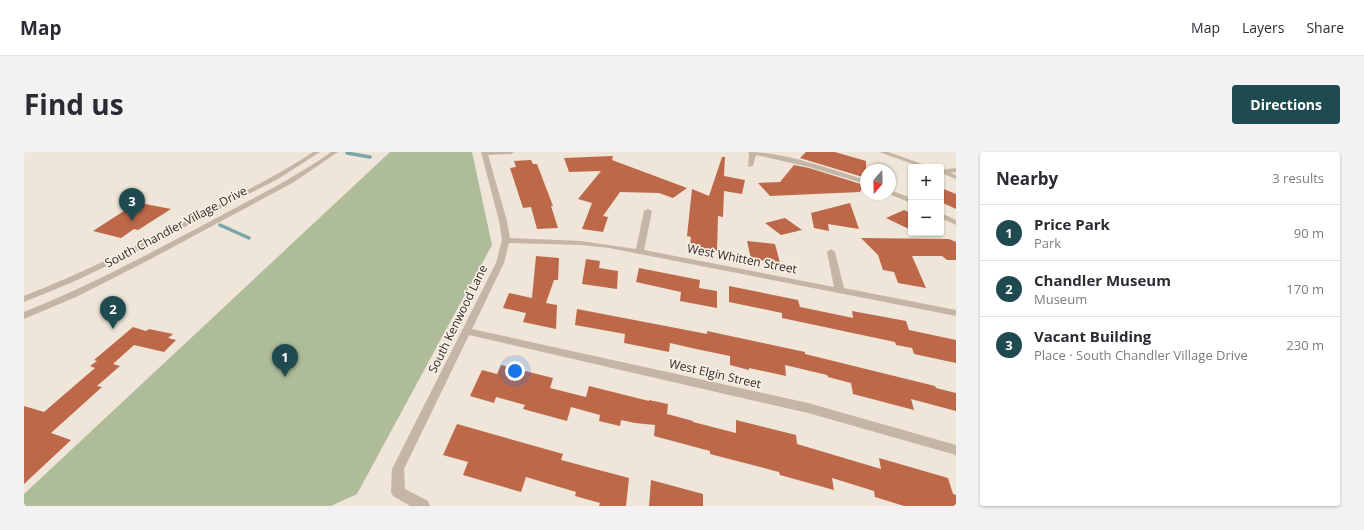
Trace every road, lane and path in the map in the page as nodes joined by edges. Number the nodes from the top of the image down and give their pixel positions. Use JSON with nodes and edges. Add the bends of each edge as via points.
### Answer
{"nodes":[{"id":1,"x":317,"y":152,"type":"edge"},
{"id":2,"x":335,"y":152,"type":"edge"},
{"id":3,"x":510,"y":152,"type":"edge"},
{"id":4,"x":752,"y":152,"type":"edge"},
{"id":5,"x":882,"y":152,"type":"edge"},
{"id":6,"x":484,"y":153,"type":"edge"},
{"id":7,"x":919,"y":164,"type":"edge"},
{"id":8,"x":750,"y":166,"type":"dead end"},
{"id":9,"x":956,"y":170,"type":"edge"},
{"id":10,"x":944,"y":172,"type":"edge"},
{"id":11,"x":944,"y":173,"type":"edge"},
{"id":12,"x":956,"y":177,"type":"edge"},
{"id":13,"x":860,"y":180,"type":"edge"},
{"id":14,"x":896,"y":194,"type":"edge"},
{"id":15,"x":908,"y":199,"type":"edge"},
{"id":16,"x":648,"y":211,"type":"dead end"},
{"id":17,"x":944,"y":217,"type":"edge"},
{"id":18,"x":956,"y":223,"type":"edge"},
{"id":19,"x":506,"y":240,"type":"junction"},
{"id":20,"x":639,"y":252,"type":"junction"},
{"id":21,"x":831,"y":252,"type":"dead end"},
{"id":22,"x":840,"y":291,"type":"junction"},
{"id":23,"x":24,"y":299,"type":"edge"},
{"id":24,"x":956,"y":313,"type":"edge"},
{"id":25,"x":24,"y":316,"type":"edge"},
{"id":26,"x":466,"y":331,"type":"junction"},
{"id":27,"x":956,"y":450,"type":"edge"},
{"id":28,"x":423,"y":506,"type":"edge"}],
"edges":[{"from":1,"to":23,"type":"street","name":"South Chandler Village Drive","via":[[257,187],[119,257]]},
{"from":2,"to":25,"type":"street","name":"South Chandler Village Drive","via":[[303,175],[159,252]]},
{"from":3,"to":6,"type":"street"},
{"from":4,"to":8,"type":"street"},
{"from":4,"to":13,"type":"street","via":[[811,165]]},
{"from":5,"to":7,"type":"street"},
{"from":6,"to":19,"type":"street","name":"South Kenwood Lane"},
{"from":9,"to":10,"type":"street"},
{"from":11,"to":12,"type":"street"},
{"from":14,"to":15,"type":"street"},
{"from":16,"to":20,"type":"street"},
{"from":17,"to":18,"type":"street"},
{"from":19,"to":20,"type":"street","name":"West Whitten Street","via":[[581,243]]},
{"from":19,"to":26,"type":"street","name":"South Kenwood Lane","via":[[500,263]]},
{"from":20,"to":22,"type":"street","name":"West Whitten Street"},
{"from":21,"to":22,"type":"street"},
{"from":22,"to":24,"type":"street","name":"West Whitten Street"},
{"from":26,"to":27,"type":"street","name":"West Elgin Street","via":[[808,408]]},
{"from":26,"to":28,"type":"street","name":"South Kenwood Lane","via":[[398,469],[398,492]]}]}
